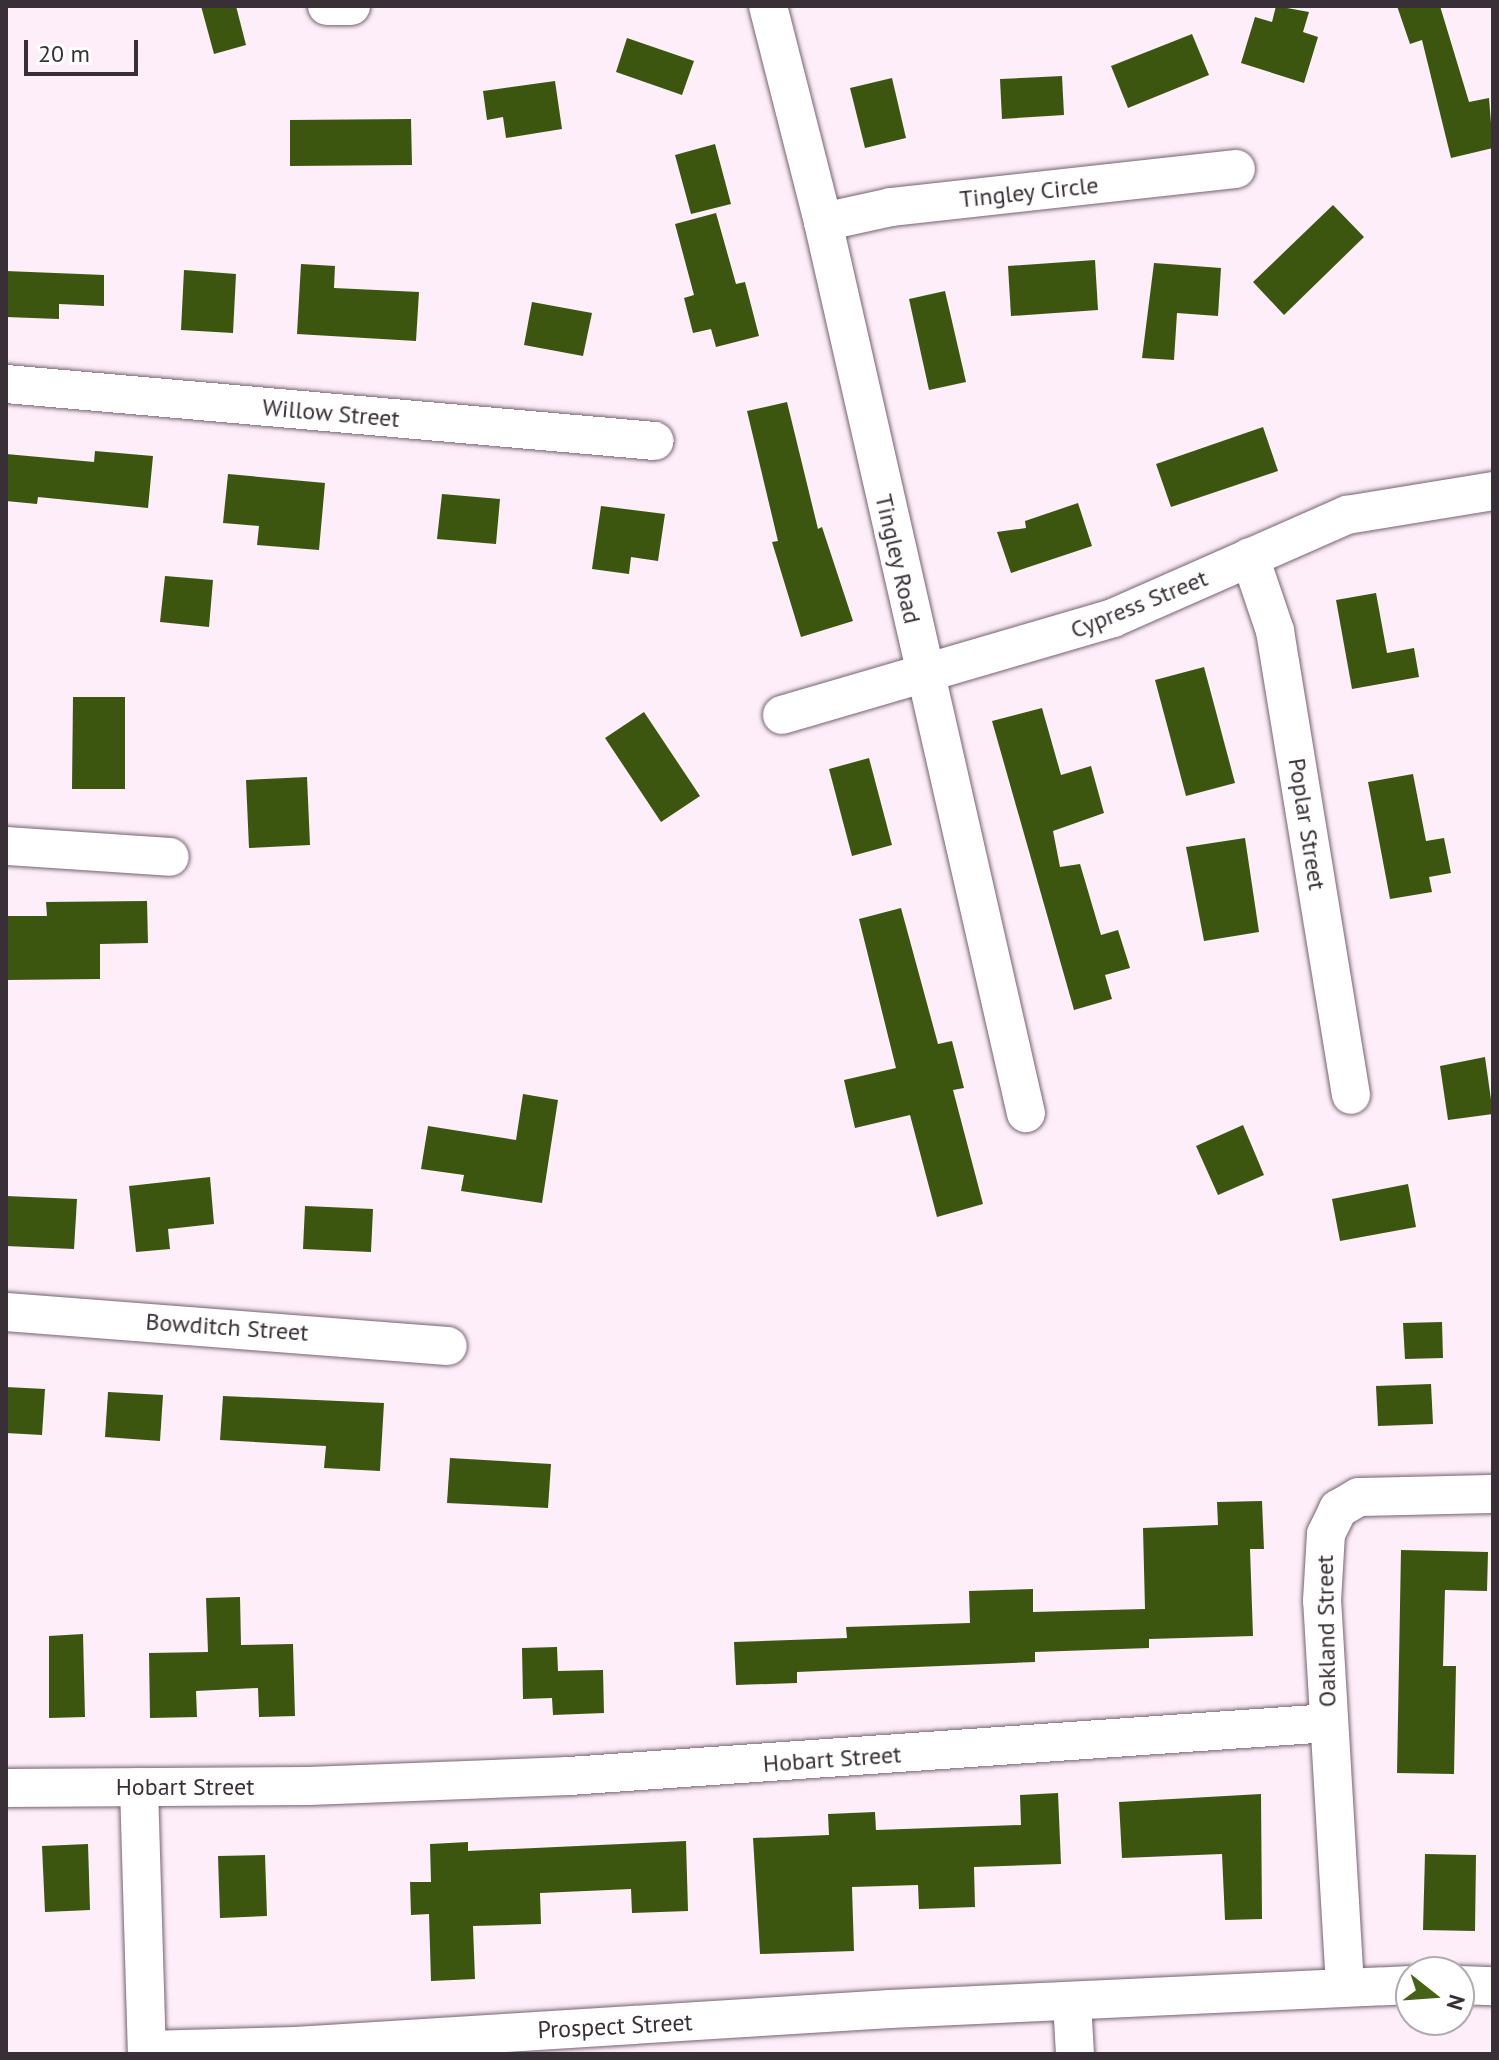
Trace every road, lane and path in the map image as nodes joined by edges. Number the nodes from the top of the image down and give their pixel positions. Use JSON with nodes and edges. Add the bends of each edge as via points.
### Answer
{"nodes":[{"id":1,"x":327,"y":6,"type":"edge"},
{"id":2,"x":351,"y":6,"type":"edge"},
{"id":3,"x":768,"y":6,"type":"edge"},
{"id":4,"x":1236,"y":169,"type":"dead end"},
{"id":5,"x":823,"y":222,"type":"junction"},
{"id":6,"x":6,"y":384,"type":"edge"},
{"id":7,"x":655,"y":441,"type":"dead end"},
{"id":8,"x":1493,"y":491,"type":"edge"},
{"id":9,"x":1250,"y":557,"type":"junction"},
{"id":10,"x":924,"y":674,"type":"junction"},
{"id":11,"x":782,"y":715,"type":"dead end"},
{"id":12,"x":6,"y":846,"type":"edge"},
{"id":13,"x":170,"y":857,"type":"dead end"},
{"id":14,"x":1351,"y":1095,"type":"dead end"},
{"id":15,"x":1026,"y":1113,"type":"dead end"},
{"id":16,"x":6,"y":1312,"type":"edge"},
{"id":17,"x":448,"y":1346,"type":"dead end"},
{"id":18,"x":1493,"y":1494,"type":"edge"},
{"id":19,"x":1328,"y":1723,"type":"junction"},
{"id":20,"x":139,"y":1787,"type":"junction"},
{"id":21,"x":6,"y":1788,"type":"edge"},
{"id":22,"x":1395,"y":1985,"type":"edge"},
{"id":23,"x":1345,"y":1986,"type":"junction"},
{"id":24,"x":1072,"y":2001,"type":"junction"},
{"id":25,"x":1075,"y":2054,"type":"edge"}],
"edges":[{"from":1,"to":2,"type":"street"},
{"from":3,"to":5,"type":"street","name":"Tingley Road"},
{"from":4,"to":5,"type":"street","name":"Tingley Circle","via":[[891,207]]},
{"from":5,"to":10,"type":"street","name":"Tingley Road"},
{"from":6,"to":7,"type":"street","name":"Willow Street"},
{"from":8,"to":9,"type":"street","name":"Cypress Street","via":[[1347,515]]},
{"from":9,"to":10,"type":"street","name":"Cypress Street","via":[[1124,614]]},
{"from":9,"to":14,"type":"street","name":"Poplar Street","via":[[1273,621]]},
{"from":10,"to":11,"type":"street","name":"Cypress Street"},
{"from":10,"to":15,"type":"street","name":"Tingley Road"},
{"from":12,"to":13,"type":"street"},
{"from":16,"to":17,"type":"street","name":"Bowditch Street"},
{"from":18,"to":19,"type":"street","name":"Oakland Street","via":[[1371,1495],[1338,1509],[1323,1548]]},
{"from":19,"to":20,"type":"street","name":"Hobart Street","via":[[641,1772]]},
{"from":19,"to":23,"type":"street"},
{"from":20,"to":21,"type":"street","name":"Hobart Street"},
{"from":20,"to":24,"type":"street","name":"Prospect Street","via":[[147,2050]]},
{"from":22,"to":23,"type":"street"},
{"from":23,"to":24,"type":"street","name":"Prospect Street"},
{"from":24,"to":25,"type":"street"}]}
